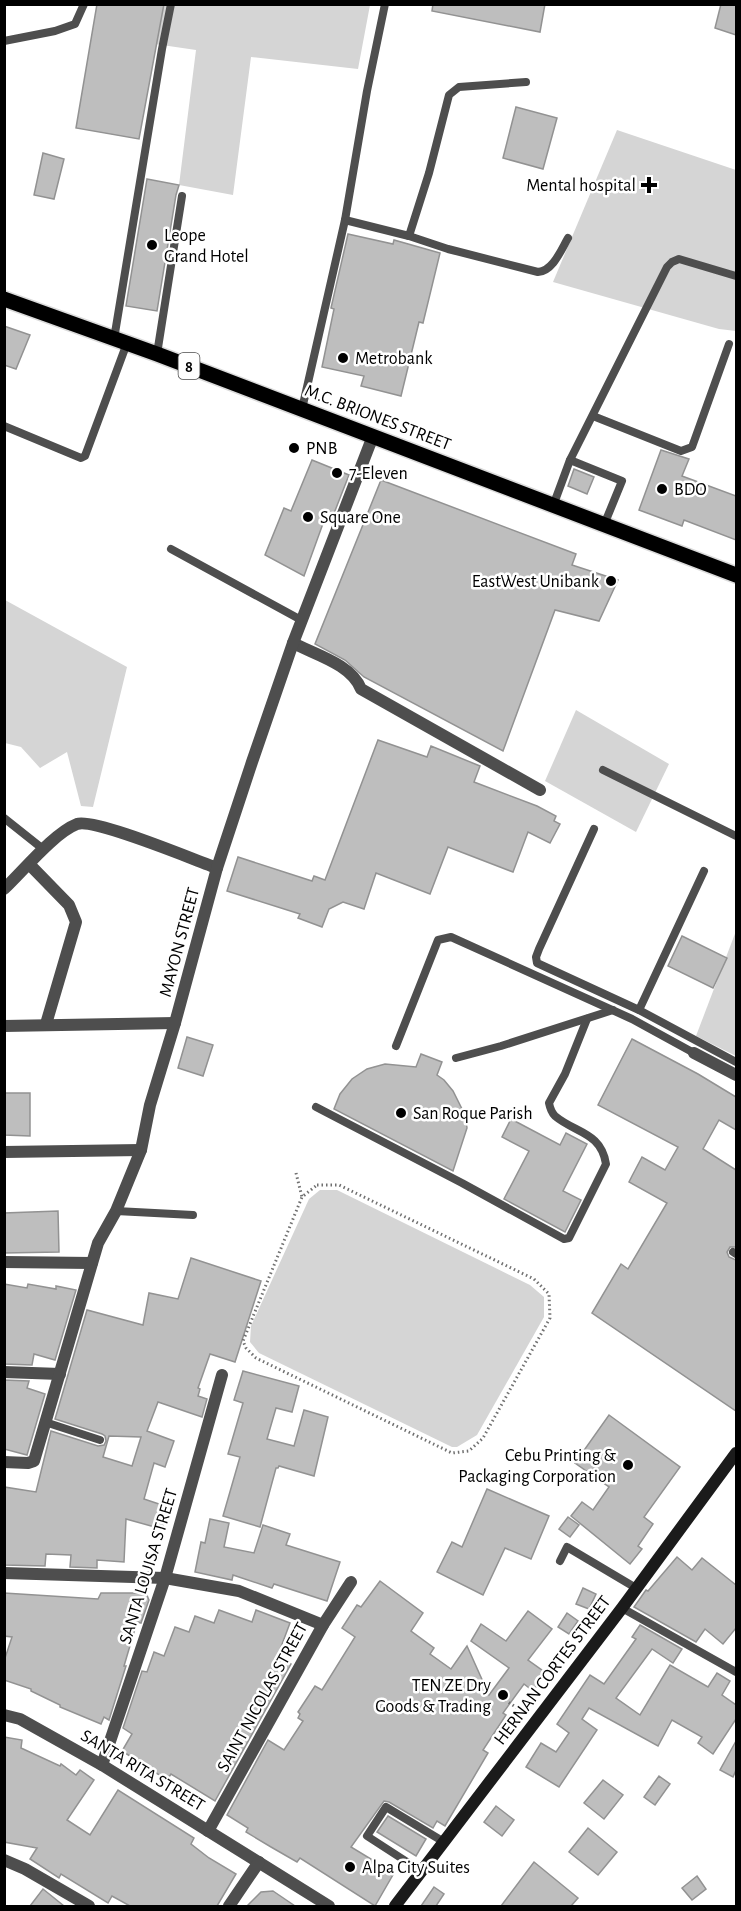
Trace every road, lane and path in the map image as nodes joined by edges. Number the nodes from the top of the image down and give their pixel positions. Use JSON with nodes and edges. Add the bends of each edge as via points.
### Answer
{"nodes":[{"id":1,"x":84,"y":4,"type":"edge"},
{"id":2,"x":171,"y":4,"type":"edge"},
{"id":3,"x":385,"y":4,"type":"edge"},
{"id":4,"x":4,"y":41,"type":"edge"},
{"id":5,"x":526,"y":82,"type":"dead end"},
{"id":6,"x":182,"y":196,"type":"dead end"},
{"id":7,"x":345,"y":220,"type":"junction"},
{"id":8,"x":409,"y":236,"type":"junction"},
{"id":9,"x":568,"y":238,"type":"dead end"},
{"id":10,"x":736,"y":276,"type":"edge"},
{"id":11,"x":4,"y":299,"type":"edge"},
{"id":12,"x":121,"y":341,"type":"junction"},
{"id":13,"x":729,"y":344,"type":"dead end"},
{"id":14,"x":157,"y":354,"type":"junction"},
{"id":15,"x":302,"y":410,"type":"junction"},
{"id":16,"x":593,"y":416,"type":"junction"},
{"id":17,"x":4,"y":426,"type":"edge"},
{"id":18,"x":373,"y":436,"type":"junction"},
{"id":19,"x":570,"y":460,"type":"junction"},
{"id":20,"x":553,"y":506,"type":"junction"},
{"id":21,"x":604,"y":525,"type":"junction"},
{"id":22,"x":171,"y":549,"type":"dead end"},
{"id":23,"x":736,"y":575,"type":"edge"},
{"id":24,"x":303,"y":621,"type":"junction"},
{"id":25,"x":293,"y":643,"type":"junction"},
{"id":26,"x":603,"y":770,"type":"dead end"},
{"id":27,"x":540,"y":790,"type":"dead end"},
{"id":28,"x":4,"y":818,"type":"edge"},
{"id":29,"x":594,"y":829,"type":"dead end"},
{"id":30,"x":736,"y":836,"type":"edge"},
{"id":31,"x":43,"y":849,"type":"junction"},
{"id":32,"x":30,"y":865,"type":"junction"},
{"id":33,"x":217,"y":868,"type":"junction"},
{"id":34,"x":704,"y":871,"type":"dead end"},
{"id":35,"x":4,"y":889,"type":"edge"},
{"id":36,"x":639,"y":1010,"type":"junction"},
{"id":37,"x":613,"y":1011,"type":"junction"},
{"id":38,"x":587,"y":1019,"type":"junction"},
{"id":39,"x":175,"y":1023,"type":"junction"},
{"id":40,"x":46,"y":1024,"type":"junction"},
{"id":41,"x":4,"y":1026,"type":"edge"},
{"id":42,"x":396,"y":1047,"type":"dead end"},
{"id":43,"x":694,"y":1053,"type":"joint"},
{"id":44,"x":456,"y":1058,"type":"dead end"},
{"id":45,"x":736,"y":1062,"type":"edge"},
{"id":46,"x":736,"y":1075,"type":"edge"},
{"id":47,"x":316,"y":1107,"type":"dead end"},
{"id":48,"x":141,"y":1150,"type":"junction"},
{"id":49,"x":4,"y":1152,"type":"edge"},
{"id":50,"x":296,"y":1173,"type":"dead end"},
{"id":51,"x":302,"y":1197,"type":"junction"},
{"id":52,"x":116,"y":1211,"type":"junction"},
{"id":53,"x":193,"y":1215,"type":"dead end"},
{"id":54,"x":4,"y":1262,"type":"edge"},
{"id":55,"x":92,"y":1263,"type":"junction"},
{"id":56,"x":4,"y":1372,"type":"edge"},
{"id":57,"x":60,"y":1374,"type":"junction"},
{"id":58,"x":222,"y":1375,"type":"dead end"},
{"id":59,"x":45,"y":1422,"type":"junction"},
{"id":60,"x":100,"y":1440,"type":"dead end"},
{"id":61,"x":736,"y":1453,"type":"edge"},
{"id":62,"x":4,"y":1462,"type":"edge"},
{"id":63,"x":560,"y":1561,"type":"dead end"},
{"id":64,"x":4,"y":1573,"type":"edge"},
{"id":65,"x":165,"y":1578,"type":"junction"},
{"id":66,"x":351,"y":1582,"type":"dead end"},
{"id":67,"x":636,"y":1587,"type":"junction"},
{"id":68,"x":622,"y":1608,"type":"junction"},
{"id":69,"x":323,"y":1625,"type":"junction"},
{"id":70,"x":736,"y":1672,"type":"edge"},
{"id":71,"x":505,"y":1700,"type":"dead end"},
{"id":72,"x":4,"y":1715,"type":"edge"},
{"id":73,"x":537,"y":1720,"type":"junction"},
{"id":74,"x":102,"y":1765,"type":"junction"},
{"id":75,"x":208,"y":1830,"type":"junction"},
{"id":76,"x":444,"y":1842,"type":"junction"},
{"id":77,"x":4,"y":1860,"type":"edge"},
{"id":78,"x":259,"y":1862,"type":"junction"},
{"id":79,"x":421,"y":1871,"type":"junction"},
{"id":80,"x":89,"y":1906,"type":"edge"},
{"id":81,"x":230,"y":1906,"type":"edge"},
{"id":82,"x":329,"y":1906,"type":"edge"},
{"id":83,"x":395,"y":1906,"type":"edge"}],
"edges":[{"from":1,"to":4,"type":"lane","via":[[75,24]]},
{"from":2,"to":12,"type":"lane"},
{"from":3,"to":7,"type":"lane"},
{"from":5,"to":8,"type":"lane","via":[[459,87],[448,95]]},
{"from":6,"to":14,"type":"lane"},
{"from":7,"to":8,"type":"lane"},
{"from":7,"to":15,"type":"lane"},
{"from":8,"to":9,"type":"lane","via":[[538,273],[550,267]]},
{"from":10,"to":16,"type":"lane","via":[[679,259],[672,262]]},
{"from":11,"to":12,"type":"main road","name":"M.C. BRIONES STREET","number":"8"},
{"from":12,"to":14,"type":"main road","name":"M.C. BRIONES STREET","number":"8"},
{"from":12,"to":17,"type":"lane","via":[[85,456],[81,458]]},
{"from":13,"to":16,"type":"lane","via":[[692,447],[687,450]]},
{"from":14,"to":15,"type":"main road","name":"M.C. BRIONES STREET","number":"8"},
{"from":15,"to":18,"type":"main road","name":"M.C. BRIONES STREET","number":"8"},
{"from":16,"to":19,"type":"lane"},
{"from":18,"to":20,"type":"main road","name":"M.C. BRIONES STREET","number":"8"},
{"from":18,"to":24,"type":"street","name":"MAYON STREET"},
{"from":19,"to":20,"type":"lane"},
{"from":19,"to":21,"type":"lane","via":[[622,481]]},
{"from":20,"to":21,"type":"main road","name":"M.C. BRIONES STREET","number":"8"},
{"from":21,"to":23,"type":"main road","name":"M.C. BRIONES STREET","number":"8"},
{"from":22,"to":24,"type":"lane"},
{"from":24,"to":25,"type":"street","name":"MAYON STREET"},
{"from":25,"to":27,"type":"street","via":[[343,668],[356,678],[361,690]]},
{"from":25,"to":33,"type":"street","name":"MAYON STREET"},
{"from":26,"to":30,"type":"lane"},
{"from":28,"to":31,"type":"lane"},
{"from":29,"to":36,"type":"lane","via":[[539,949],[537,963]]},
{"from":31,"to":32,"type":"street"},
{"from":31,"to":33,"type":"street","via":[[79,823],[101,826]]},
{"from":32,"to":35,"type":"street"},
{"from":32,"to":40,"type":"street","via":[[69,905],[76,922]]},
{"from":33,"to":39,"type":"street","name":"MAYON STREET"},
{"from":34,"to":36,"type":"lane"},
{"from":36,"to":45,"type":"lane"},
{"from":37,"to":38,"type":"lane"},
{"from":37,"to":42,"type":"lane","via":[[451,937],[438,940]]},
{"from":37,"to":43,"type":"lane"},
{"from":38,"to":44,"type":"lane"},
{"from":38,"to":47,"type":"lane","via":[[566,1074],[549,1103],[554,1115],[587,1133],[598,1144],[606,1164],[569,1238],[564,1239]]},
{"from":39,"to":40,"type":"street"},
{"from":39,"to":48,"type":"street","name":"MAYON STREET","via":[[150,1104]]},
{"from":40,"to":41,"type":"street"},
{"from":43,"to":46,"type":"street"},
{"from":48,"to":49,"type":"street"},
{"from":48,"to":52,"type":"street","name":"MAYON STREET"},
{"from":50,"to":51,"type":"path"},
{"from":51,"to":51,"type":"path","via":[[317,1185],[339,1185],[534,1279],[549,1294],[550,1318],[483,1438],[469,1451],[452,1453],[256,1358],[246,1348],[243,1341]]},
{"from":52,"to":53,"type":"lane"},
{"from":52,"to":55,"type":"street","name":"MAYON STREET"},
{"from":54,"to":55,"type":"street"},
{"from":55,"to":57,"type":"street","name":"MAYON STREET"},
{"from":56,"to":57,"type":"street"},
{"from":57,"to":59,"type":"street","name":"MAYON STREET"},
{"from":58,"to":65,"type":"street","name":"SANTA LOUISA STREET"},
{"from":59,"to":60,"type":"lane"},
{"from":59,"to":62,"type":"street","name":"MAYON STREET","via":[[34,1461]]},
{"from":61,"to":67,"type":"main road","name":"HERNAN CORTES STREET"},
{"from":63,"to":67,"type":"lane","via":[[567,1547]]},
{"from":64,"to":65,"type":"street"},
{"from":65,"to":69,"type":"street","via":[[239,1591]]},
{"from":65,"to":74,"type":"street","name":"SANTA LOUISA STREET"},
{"from":66,"to":69,"type":"street","name":"SAINT NICOLAS STREET"},
{"from":67,"to":68,"type":"main road","name":"HERNAN CORTES STREET"},
{"from":68,"to":70,"type":"lane"},
{"from":68,"to":73,"type":"main road","name":"HERNAN CORTES STREET"},
{"from":69,"to":75,"type":"street","name":"SAINT NICOLAS STREET"},
{"from":71,"to":73,"type":"path"},
{"from":72,"to":74,"type":"street","name":"SANTA RITA STREET","via":[[20,1719]]},
{"from":73,"to":76,"type":"main road","name":"HERNAN CORTES STREET"},
{"from":74,"to":75,"type":"street","name":"SANTA RITA STREET"},
{"from":75,"to":78,"type":"street","name":"SANTA RITA STREET"},
{"from":76,"to":79,"type":"main road","name":"HERNAN CORTES STREET"},
{"from":76,"to":79,"type":"lane","via":[[386,1807],[367,1836]]},
{"from":77,"to":80,"type":"street"},
{"from":78,"to":81,"type":"street"},
{"from":78,"to":82,"type":"street","name":"SANTA RITA STREET"},
{"from":79,"to":83,"type":"main road","name":"HERNAN CORTES STREET"}]}
